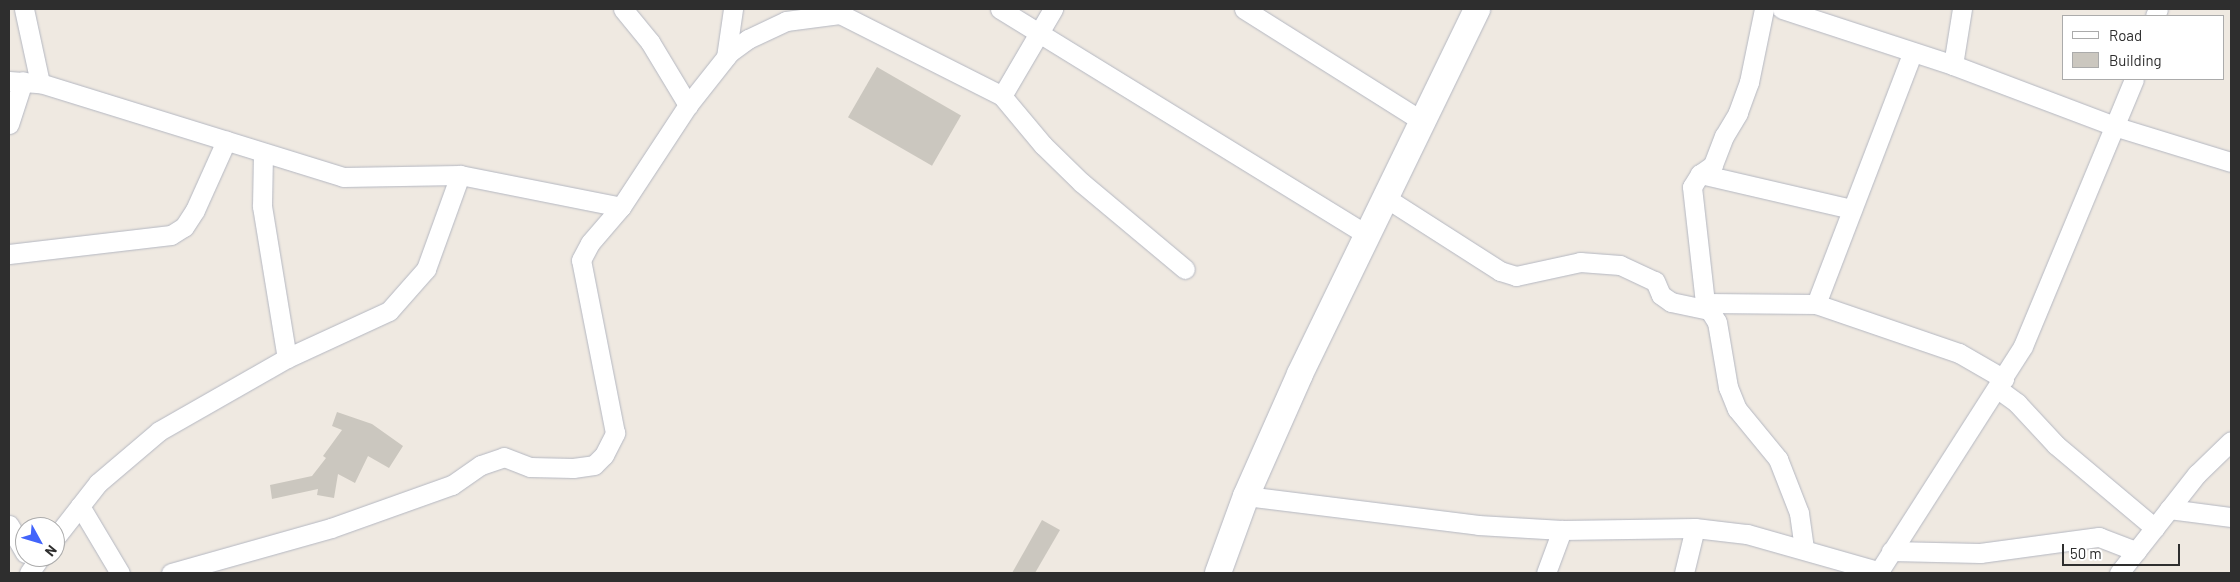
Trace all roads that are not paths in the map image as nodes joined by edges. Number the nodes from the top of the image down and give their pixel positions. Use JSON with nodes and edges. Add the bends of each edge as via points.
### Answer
{"nodes":[{"id":1,"x":24,"y":9,"type":"edge"},
{"id":2,"x":624,"y":9,"type":"edge"},
{"id":3,"x":733,"y":9,"type":"edge"},
{"id":4,"x":1000,"y":9,"type":"edge"},
{"id":5,"x":1053,"y":9,"type":"edge"},
{"id":6,"x":1244,"y":9,"type":"edge"},
{"id":7,"x":1477,"y":9,"type":"edge"},
{"id":8,"x":1764,"y":9,"type":"edge"},
{"id":9,"x":1782,"y":9,"type":"edge"},
{"id":10,"x":1962,"y":9,"type":"edge"},
{"id":11,"x":1039,"y":32,"type":"junction"},
{"id":12,"x":1912,"y":54,"type":"junction"},
{"id":13,"x":726,"y":57,"type":"junction"},
{"id":14,"x":1953,"y":65,"type":"junction"},
{"id":15,"x":2134,"y":80,"type":"edge"},
{"id":16,"x":24,"y":82,"type":"edge"},
{"id":17,"x":1002,"y":96,"type":"junction"},
{"id":18,"x":688,"y":105,"type":"junction"},
{"id":19,"x":1422,"y":122,"type":"junction"},
{"id":20,"x":9,"y":124,"type":"edge"},
{"id":21,"x":2117,"y":127,"type":"junction"},
{"id":22,"x":226,"y":141,"type":"junction"},
{"id":23,"x":263,"y":154,"type":"junction"},
{"id":24,"x":2231,"y":162,"type":"edge"},
{"id":25,"x":1700,"y":174,"type":"junction"},
{"id":26,"x":460,"y":175,"type":"junction"},
{"id":27,"x":1386,"y":198,"type":"junction"},
{"id":28,"x":621,"y":206,"type":"junction"},
{"id":29,"x":1852,"y":209,"type":"junction"},
{"id":30,"x":1367,"y":236,"type":"junction"},
{"id":31,"x":9,"y":254,"type":"edge"},
{"id":32,"x":1185,"y":269,"type":"dead end"},
{"id":33,"x":1816,"y":304,"type":"junction"},
{"id":34,"x":1708,"y":307,"type":"junction"},
{"id":35,"x":287,"y":358,"type":"junction"},
{"id":36,"x":2001,"y":384,"type":"junction"},
{"id":37,"x":2231,"y":441,"type":"edge"},
{"id":38,"x":1246,"y":496,"type":"junction"},
{"id":39,"x":80,"y":506,"type":"junction"},
{"id":40,"x":2170,"y":509,"type":"junction"},
{"id":41,"x":2231,"y":517,"type":"edge"},
{"id":42,"x":65,"y":525,"type":"edge"},
{"id":43,"x":1695,"y":528,"type":"junction"},
{"id":44,"x":2155,"y":528,"type":"junction"},
{"id":45,"x":1562,"y":530,"type":"junction"},
{"id":46,"x":1804,"y":549,"type":"junction"},
{"id":47,"x":1891,"y":551,"type":"junction"},
{"id":48,"x":2136,"y":551,"type":"junction"},
{"id":49,"x":1878,"y":572,"type":"edge"},
{"id":50,"x":120,"y":573,"type":"edge"},
{"id":51,"x":171,"y":573,"type":"edge"},
{"id":52,"x":1218,"y":573,"type":"edge"},
{"id":53,"x":1546,"y":573,"type":"edge"},
{"id":54,"x":1684,"y":573,"type":"edge"},
{"id":55,"x":2119,"y":573,"type":"edge"}],
"edges":[{"from":1,"to":16,"type":"street"},
{"from":2,"to":18,"type":"street","via":[[650,42]]},
{"from":3,"to":13,"type":"street"},
{"from":4,"to":11,"type":"street"},
{"from":5,"to":11,"type":"street"},
{"from":6,"to":19,"type":"street"},
{"from":7,"to":19,"type":"main road"},
{"from":8,"to":25,"type":"street","via":[[1749,82],[1738,113],[1713,164]]},
{"from":9,"to":12,"type":"street"},
{"from":10,"to":14,"type":"street"},
{"from":11,"to":17,"type":"street"},
{"from":11,"to":30,"type":"street"},
{"from":12,"to":14,"type":"street"},
{"from":12,"to":29,"type":"street"},
{"from":13,"to":17,"type":"street","via":[[748,39],[786,21],[840,14]]},
{"from":13,"to":18,"type":"street"},
{"from":14,"to":21,"type":"street"},
{"from":15,"to":21,"type":"street"},
{"from":16,"to":20,"type":"street"},
{"from":16,"to":22,"type":"street"},
{"from":17,"to":32,"type":"street","via":[[1043,145],[1082,184]]},
{"from":18,"to":28,"type":"street"},
{"from":19,"to":27,"type":"main road"},
{"from":21,"to":24,"type":"street"},
{"from":21,"to":36,"type":"street","via":[[2023,346]]},
{"from":22,"to":23,"type":"street"},
{"from":22,"to":31,"type":"street","via":[[195,210],[184,227],[171,234]]},
{"from":23,"to":26,"type":"street","via":[[343,177]]},
{"from":23,"to":35,"type":"street","via":[[262,206]]},
{"from":25,"to":29,"type":"street"},
{"from":25,"to":34,"type":"street","via":[[1692,187]]},
{"from":26,"to":28,"type":"street"},
{"from":26,"to":35,"type":"street","via":[[426,269],[389,311]]},
{"from":27,"to":30,"type":"main road"},
{"from":27,"to":34,"type":"street","via":[[1500,270],[1516,276],[1580,262],[1620,265],[1655,281],[1661,295],[1671,302]]},
{"from":28,"to":51,"type":"street","via":[[590,243],[581,260],[615,434],[594,465],[530,467],[504,457],[480,465],[452,485],[340,525]]},
{"from":29,"to":33,"type":"street"},
{"from":30,"to":38,"type":"main road"},
{"from":33,"to":34,"type":"street"},
{"from":33,"to":36,"type":"street","via":[[1959,353]]},
{"from":34,"to":46,"type":"street","via":[[1716,322],[1728,388],[1737,409],[1778,459],[1799,513]]},
{"from":35,"to":39,"type":"street","via":[[160,432],[98,484]]},
{"from":36,"to":44,"type":"street","via":[[2056,445]]},
{"from":36,"to":47,"type":"street"},
{"from":37,"to":40,"type":"street","via":[[2197,474]]},
{"from":38,"to":45,"type":"street","via":[[1404,518]]},
{"from":38,"to":52,"type":"main road"},
{"from":39,"to":42,"type":"street"},
{"from":39,"to":50,"type":"street"},
{"from":40,"to":41,"type":"street"},
{"from":40,"to":44,"type":"street"},
{"from":43,"to":45,"type":"street"},
{"from":43,"to":46,"type":"street","via":[[1747,534]]},
{"from":43,"to":54,"type":"street"},
{"from":44,"to":48,"type":"street"},
{"from":45,"to":53,"type":"street"},
{"from":46,"to":49,"type":"street"},
{"from":47,"to":48,"type":"street","via":[[1980,553],[2099,537]]},
{"from":47,"to":49,"type":"street"},
{"from":48,"to":55,"type":"street"}]}
